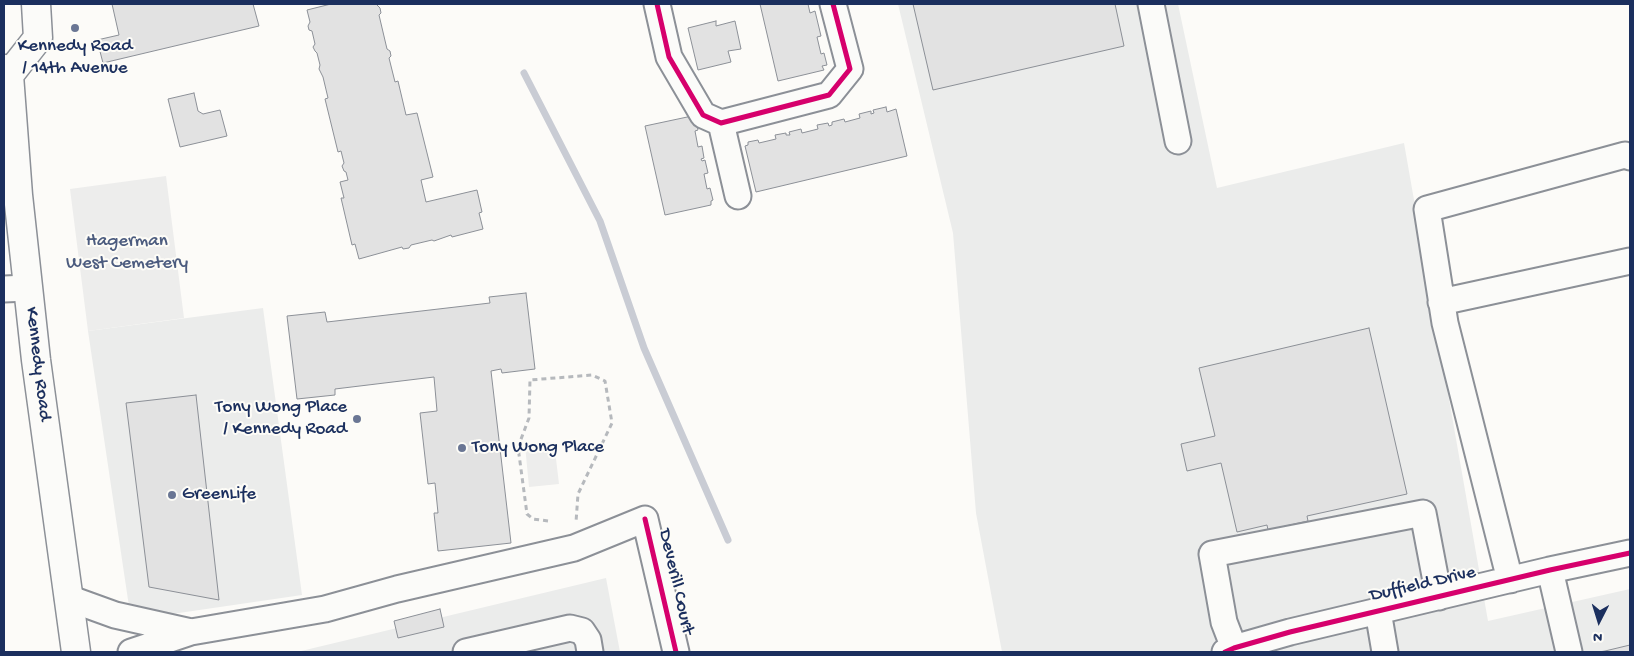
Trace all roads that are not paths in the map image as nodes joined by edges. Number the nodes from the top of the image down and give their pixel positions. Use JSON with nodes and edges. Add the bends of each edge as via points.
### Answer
{"nodes":[{"id":1,"x":36,"y":4,"type":"edge"},
{"id":2,"x":657,"y":4,"type":"edge"},
{"id":3,"x":833,"y":4,"type":"edge"},
{"id":4,"x":1151,"y":4,"type":"edge"},
{"id":5,"x":6,"y":72,"type":"edge"},
{"id":6,"x":721,"y":123,"type":"junction"},
{"id":7,"x":1178,"y":140,"type":"dead end"},
{"id":8,"x":1629,"y":154,"type":"edge"},
{"id":9,"x":738,"y":196,"type":"dead end"},
{"id":10,"x":1630,"y":260,"type":"edge"},
{"id":11,"x":16,"y":288,"type":"edge"},
{"id":12,"x":1441,"y":302,"type":"junction"},
{"id":13,"x":1630,"y":553,"type":"edge"},
{"id":14,"x":1550,"y":570,"type":"junction"},
{"id":15,"x":1510,"y":580,"type":"junction"},
{"id":16,"x":1439,"y":597,"type":"junction"},
{"id":17,"x":68,"y":598,"type":"junction"},
{"id":18,"x":1378,"y":611,"type":"junction"},
{"id":19,"x":191,"y":632,"type":"junction"},
{"id":20,"x":1230,"y":650,"type":"edge"},
{"id":21,"x":76,"y":652,"type":"edge"},
{"id":22,"x":131,"y":652,"type":"edge"},
{"id":23,"x":466,"y":652,"type":"edge"},
{"id":24,"x":590,"y":652,"type":"edge"},
{"id":25,"x":676,"y":652,"type":"edge"},
{"id":26,"x":1385,"y":652,"type":"edge"},
{"id":27,"x":1565,"y":652,"type":"edge"}],
"edges":[{"from":1,"to":5,"type":"main road","name":"Kennedy Road","via":[[38,38]]},
{"from":2,"to":6,"type":"street","via":[[669,57],[703,115]]},
{"from":3,"to":6,"type":"street","via":[[850,69],[829,95]]},
{"from":4,"to":7,"type":"street"},
{"from":5,"to":11,"type":"main road","name":"Kennedy Road","via":[[18,195]]},
{"from":6,"to":9,"type":"street"},
{"from":8,"to":12,"type":"street","via":[[1427,209]]},
{"from":10,"to":12,"type":"street"},
{"from":11,"to":17,"type":"main road","name":"Kennedy Road","via":[[36,360]]},
{"from":12,"to":15,"type":"street"},
{"from":13,"to":14,"type":"street","name":"Duffield Drive"},
{"from":14,"to":15,"type":"street","name":"Duffield Drive"},
{"from":14,"to":27,"type":"street"},
{"from":15,"to":16,"type":"street","name":"Duffield Drive"},
{"from":16,"to":18,"type":"street","name":"Duffield Drive"},
{"from":16,"to":20,"type":"street","via":[[1423,513],[1212,554]]},
{"from":17,"to":19,"type":"street","via":[[115,615]]},
{"from":17,"to":21,"type":"main road","name":"Kennedy Road"},
{"from":18,"to":20,"type":"street","name":"Duffield Drive"},
{"from":18,"to":26,"type":"street"},
{"from":19,"to":22,"type":"street"},
{"from":19,"to":25,"type":"street","name":"Deverill Court","via":[[325,609],[574,548],[645,519]]},
{"from":23,"to":24,"type":"street","via":[[570,628],[582,631]]}]}
